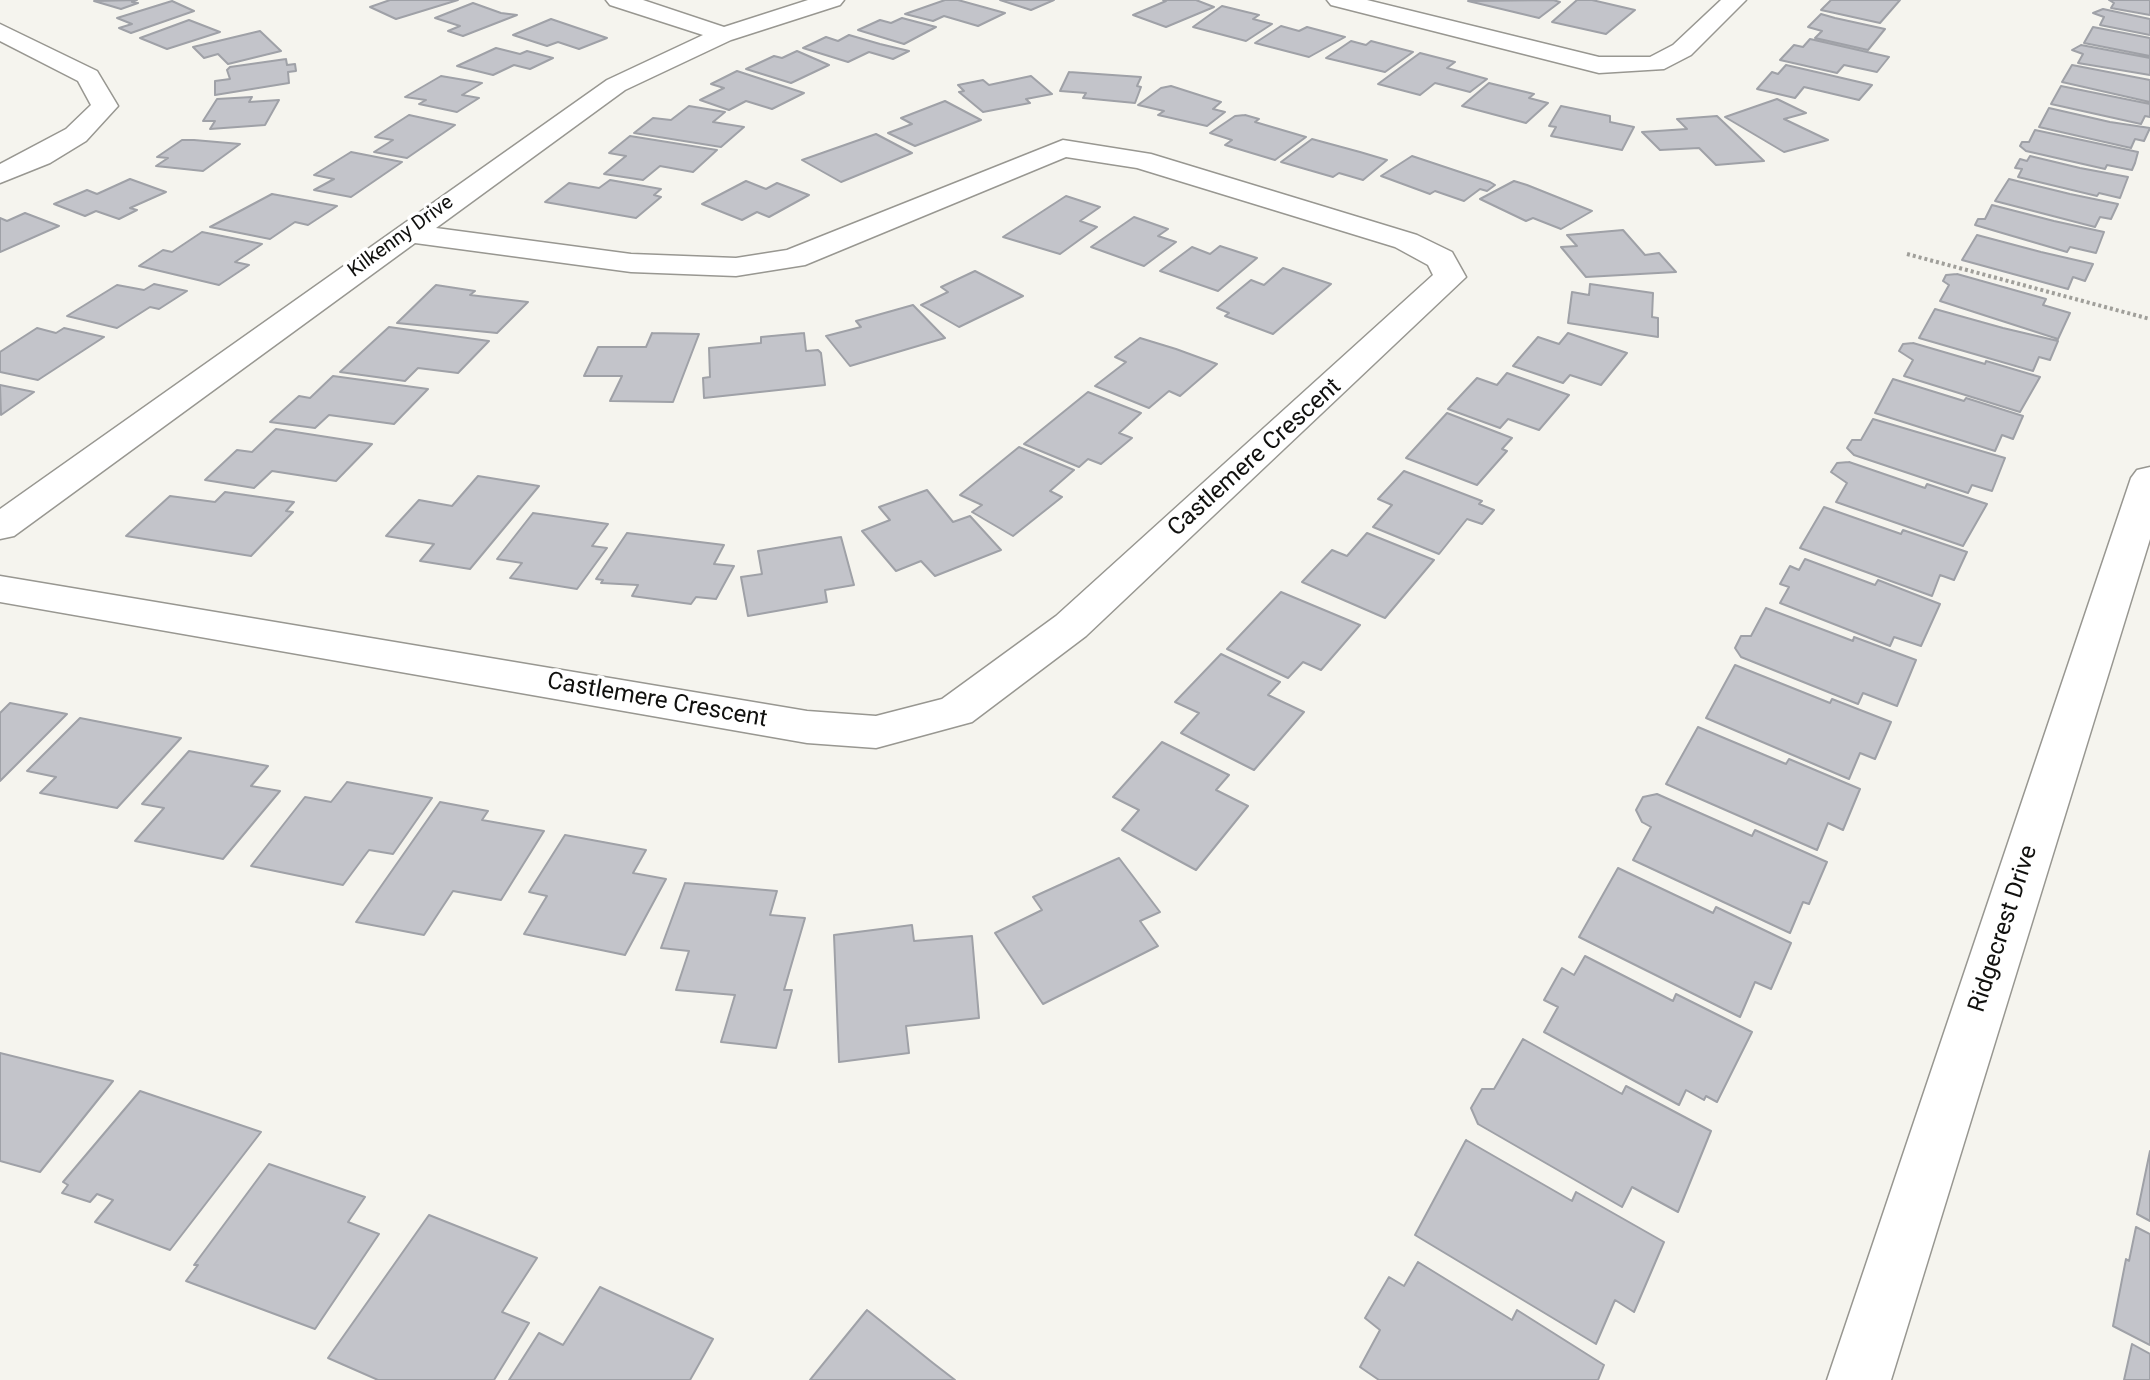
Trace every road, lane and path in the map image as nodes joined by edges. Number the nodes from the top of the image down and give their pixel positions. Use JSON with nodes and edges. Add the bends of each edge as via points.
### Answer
{"nodes":[{"id":1,"x":618,"y":0,"type":"edge"},
{"id":2,"x":832,"y":0,"type":"edge"},
{"id":3,"x":1339,"y":0,"type":"edge"},
{"id":4,"x":1734,"y":0,"type":"edge"},
{"id":5,"x":0,"y":31,"type":"edge"},
{"id":6,"x":722,"y":35,"type":"junction"},
{"id":7,"x":0,"y":174,"type":"edge"},
{"id":8,"x":406,"y":233,"type":"junction"},
{"id":9,"x":1907,"y":254,"type":"dead end"},
{"id":10,"x":2150,"y":319,"type":"edge"},
{"id":11,"x":2150,"y":478,"type":"edge"},
{"id":12,"x":0,"y":527,"type":"edge"},
{"id":13,"x":0,"y":589,"type":"edge"},
{"id":14,"x":1859,"y":1380,"type":"edge"}],
"edges":[{"from":1,"to":6,"type":"street"},
{"from":2,"to":6,"type":"street","name":"Kilkenny Drive"},
{"from":3,"to":4,"type":"street","via":[[1599,65],[1655,64],[1682,50]]},
{"from":5,"to":7,"type":"street","via":[[88,76],[105,106],[76,135]]},
{"from":6,"to":8,"type":"street","name":"Kilkenny Drive","via":[[616,85]]},
{"from":8,"to":12,"type":"street","name":"Kilkenny Drive"},
{"from":8,"to":13,"type":"street","name":"Castlemere Crescent","via":[[631,263],[736,267],[794,258],[1063,148],[1141,160],[1406,241],[1441,259],[1450,277],[1071,626],[956,711],[876,732],[807,727]]},
{"from":9,"to":10,"type":"path"},
{"from":11,"to":14,"type":"street","name":"Ridgecrest Drive"}]}
